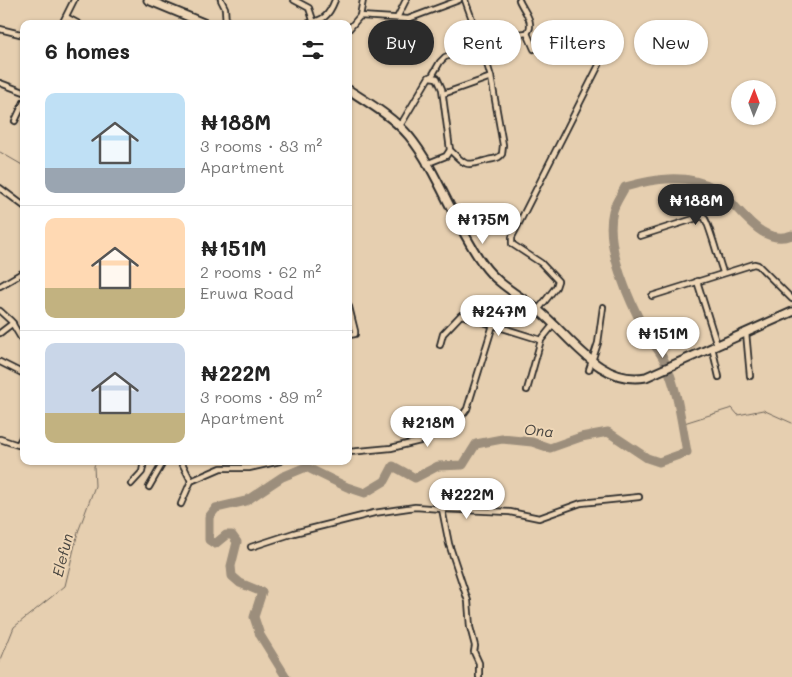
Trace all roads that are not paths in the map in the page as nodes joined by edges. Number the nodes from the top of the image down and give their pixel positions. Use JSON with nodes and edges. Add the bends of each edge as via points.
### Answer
{"nodes":[{"id":1,"x":74,"y":0,"type":"edge"},
{"id":2,"x":148,"y":0,"type":"edge"},
{"id":3,"x":221,"y":0,"type":"edge"},
{"id":4,"x":294,"y":0,"type":"edge"},
{"id":5,"x":335,"y":0,"type":"edge"},
{"id":6,"x":363,"y":0,"type":"edge"},
{"id":7,"x":406,"y":0,"type":"edge"},
{"id":8,"x":459,"y":0,"type":"edge"},
{"id":9,"x":464,"y":0,"type":"edge"},
{"id":10,"x":519,"y":0,"type":"edge"},
{"id":11,"x":360,"y":16,"type":"junction"},
{"id":12,"x":66,"y":17,"type":"junction"},
{"id":13,"x":397,"y":18,"type":"junction"},
{"id":14,"x":64,"y":20,"type":"edge"},
{"id":15,"x":72,"y":20,"type":"edge"},
{"id":16,"x":196,"y":20,"type":"edge"},
{"id":17,"x":226,"y":20,"type":"edge"},
{"id":18,"x":313,"y":20,"type":"edge"},
{"id":19,"x":320,"y":20,"type":"edge"},
{"id":20,"x":472,"y":20,"type":"edge"},
{"id":21,"x":352,"y":25,"type":"edge"},
{"id":22,"x":0,"y":29,"type":"edge"},
{"id":23,"x":527,"y":33,"type":"junction"},
{"id":24,"x":20,"y":34,"type":"edge"},
{"id":25,"x":521,"y":34,"type":"edge"},
{"id":26,"x":531,"y":42,"type":"edge"},
{"id":27,"x":444,"y":59,"type":"edge"},
{"id":28,"x":487,"y":65,"type":"edge"},
{"id":29,"x":598,"y":65,"type":"edge"},
{"id":30,"x":432,"y":76,"type":"junction"},
{"id":31,"x":490,"y":77,"type":"junction"},
{"id":32,"x":0,"y":83,"type":"edge"},
{"id":33,"x":20,"y":90,"type":"edge"},
{"id":34,"x":352,"y":93,"type":"edge"},
{"id":35,"x":442,"y":94,"type":"junction"},
{"id":36,"x":20,"y":110,"type":"edge"},
{"id":37,"x":15,"y":121,"type":"dead end"},
{"id":38,"x":400,"y":126,"type":"junction"},
{"id":39,"x":450,"y":150,"type":"junction"},
{"id":40,"x":426,"y":164,"type":"junction"},
{"id":41,"x":0,"y":188,"type":"edge"},
{"id":42,"x":20,"y":203,"type":"edge"},
{"id":43,"x":640,"y":236,"type":"dead end"},
{"id":44,"x":724,"y":272,"type":"junction"},
{"id":45,"x":20,"y":274,"type":"edge"},
{"id":46,"x":697,"y":280,"type":"junction"},
{"id":47,"x":0,"y":286,"type":"edge"},
{"id":48,"x":652,"y":296,"type":"dead end"},
{"id":49,"x":792,"y":299,"type":"edge"},
{"id":50,"x":603,"y":307,"type":"dead end"},
{"id":51,"x":538,"y":310,"type":"junction"},
{"id":52,"x":0,"y":311,"type":"edge"},
{"id":53,"x":792,"y":312,"type":"edge"},
{"id":54,"x":352,"y":319,"type":"edge"},
{"id":55,"x":13,"y":323,"type":"junction"},
{"id":56,"x":554,"y":324,"type":"junction"},
{"id":57,"x":493,"y":325,"type":"junction"},
{"id":58,"x":746,"y":331,"type":"junction"},
{"id":59,"x":0,"y":333,"type":"edge"},
{"id":60,"x":352,"y":334,"type":"edge"},
{"id":61,"x":20,"y":336,"type":"edge"},
{"id":62,"x":541,"y":340,"type":"junction"},
{"id":63,"x":440,"y":344,"type":"dead end"},
{"id":64,"x":715,"y":346,"type":"junction"},
{"id":65,"x":592,"y":360,"type":"junction"},
{"id":66,"x":0,"y":362,"type":"edge"},
{"id":67,"x":589,"y":370,"type":"dead end"},
{"id":68,"x":20,"y":372,"type":"edge"},
{"id":69,"x":750,"y":376,"type":"dead end"},
{"id":70,"x":719,"y":377,"type":"dead end"},
{"id":71,"x":527,"y":390,"type":"dead end"},
{"id":72,"x":0,"y":439,"type":"edge"},
{"id":73,"x":20,"y":441,"type":"edge"},
{"id":74,"x":352,"y":452,"type":"edge"},
{"id":75,"x":143,"y":465,"type":"edge"},
{"id":76,"x":162,"y":465,"type":"edge"},
{"id":77,"x":183,"y":465,"type":"edge"},
{"id":78,"x":262,"y":465,"type":"edge"},
{"id":79,"x":191,"y":481,"type":"junction"},
{"id":80,"x":131,"y":484,"type":"dead end"},
{"id":81,"x":149,"y":487,"type":"dead end"},
{"id":82,"x":639,"y":497,"type":"dead end"},
{"id":83,"x":180,"y":504,"type":"dead end"},
{"id":84,"x":442,"y":509,"type":"junction"},
{"id":85,"x":251,"y":547,"type":"dead end"},
{"id":86,"x":479,"y":677,"type":"edge"}],
"edges":[{"from":1,"to":12,"type":"street"},
{"from":2,"to":16,"type":"main road"},
{"from":3,"to":17,"type":"street"},
{"from":4,"to":18,"type":"street","via":[[309,8]]},
{"from":5,"to":19,"type":"street","via":[[327,16]]},
{"from":6,"to":11,"type":"street"},
{"from":7,"to":13,"type":"street"},
{"from":8,"to":13,"type":"street","via":[[408,19]]},
{"from":9,"to":20,"type":"street"},
{"from":10,"to":23,"type":"street","via":[[529,18]]},
{"from":11,"to":13,"type":"street"},
{"from":11,"to":21,"type":"street"},
{"from":12,"to":14,"type":"street"},
{"from":12,"to":15,"type":"street"},
{"from":22,"to":24,"type":"street"},
{"from":23,"to":25,"type":"street"},
{"from":23,"to":26,"type":"street"},
{"from":27,"to":30,"type":"street"},
{"from":28,"to":31,"type":"street"},
{"from":29,"to":51,"type":"street","via":[[511,241],[518,249],[541,262],[558,281]]},
{"from":30,"to":35,"type":"street","via":[[437,78]]},
{"from":30,"to":38,"type":"street"},
{"from":31,"to":35,"type":"street"},
{"from":31,"to":39,"type":"street","via":[[503,145],[502,157],[473,166],[461,162]]},
{"from":32,"to":33,"type":"street"},
{"from":34,"to":38,"type":"main road"},
{"from":35,"to":39,"type":"street"},
{"from":36,"to":37,"type":"street"},
{"from":38,"to":40,"type":"main road"},
{"from":39,"to":40,"type":"street","via":[[446,156]]},
{"from":40,"to":51,"type":"main road","via":[[488,272]]},
{"from":41,"to":42,"type":"street"},
{"from":43,"to":44,"type":"street","via":[[703,216],[708,221]]},
{"from":44,"to":46,"type":"street"},
{"from":44,"to":49,"type":"street","via":[[750,264],[758,265]]},
{"from":45,"to":47,"type":"street"},
{"from":46,"to":48,"type":"street"},
{"from":46,"to":64,"type":"street"},
{"from":50,"to":65,"type":"street"},
{"from":51,"to":56,"type":"main road"},
{"from":52,"to":55,"type":"street"},
{"from":53,"to":58,"type":"main road"},
{"from":54,"to":60,"type":"street","via":[[355,334]]},
{"from":55,"to":59,"type":"street"},
{"from":55,"to":61,"type":"street"},
{"from":56,"to":62,"type":"street"},
{"from":56,"to":65,"type":"main road"},
{"from":57,"to":62,"type":"street"},
{"from":57,"to":63,"type":"street","via":[[462,315],[443,334]]},
{"from":57,"to":74,"type":"street","via":[[462,416],[444,422],[424,439],[413,443]]},
{"from":58,"to":64,"type":"main road"},
{"from":58,"to":69,"type":"street"},
{"from":62,"to":71,"type":"street"},
{"from":64,"to":65,"type":"main road","via":[[640,379],[623,377]]},
{"from":64,"to":70,"type":"street"},
{"from":65,"to":67,"type":"street"},
{"from":66,"to":68,"type":"street"},
{"from":72,"to":73,"type":"street","via":[[18,445]]},
{"from":75,"to":80,"type":"street","via":[[142,472]]},
{"from":76,"to":81,"type":"street"},
{"from":77,"to":79,"type":"street"},
{"from":78,"to":79,"type":"street","via":[[221,468]]},
{"from":79,"to":83,"type":"street"},
{"from":82,"to":84,"type":"street","via":[[581,503],[539,518],[494,511]]},
{"from":84,"to":85,"type":"street","via":[[415,507],[374,513]]},
{"from":84,"to":86,"type":"street","via":[[449,544],[468,601]]}]}
